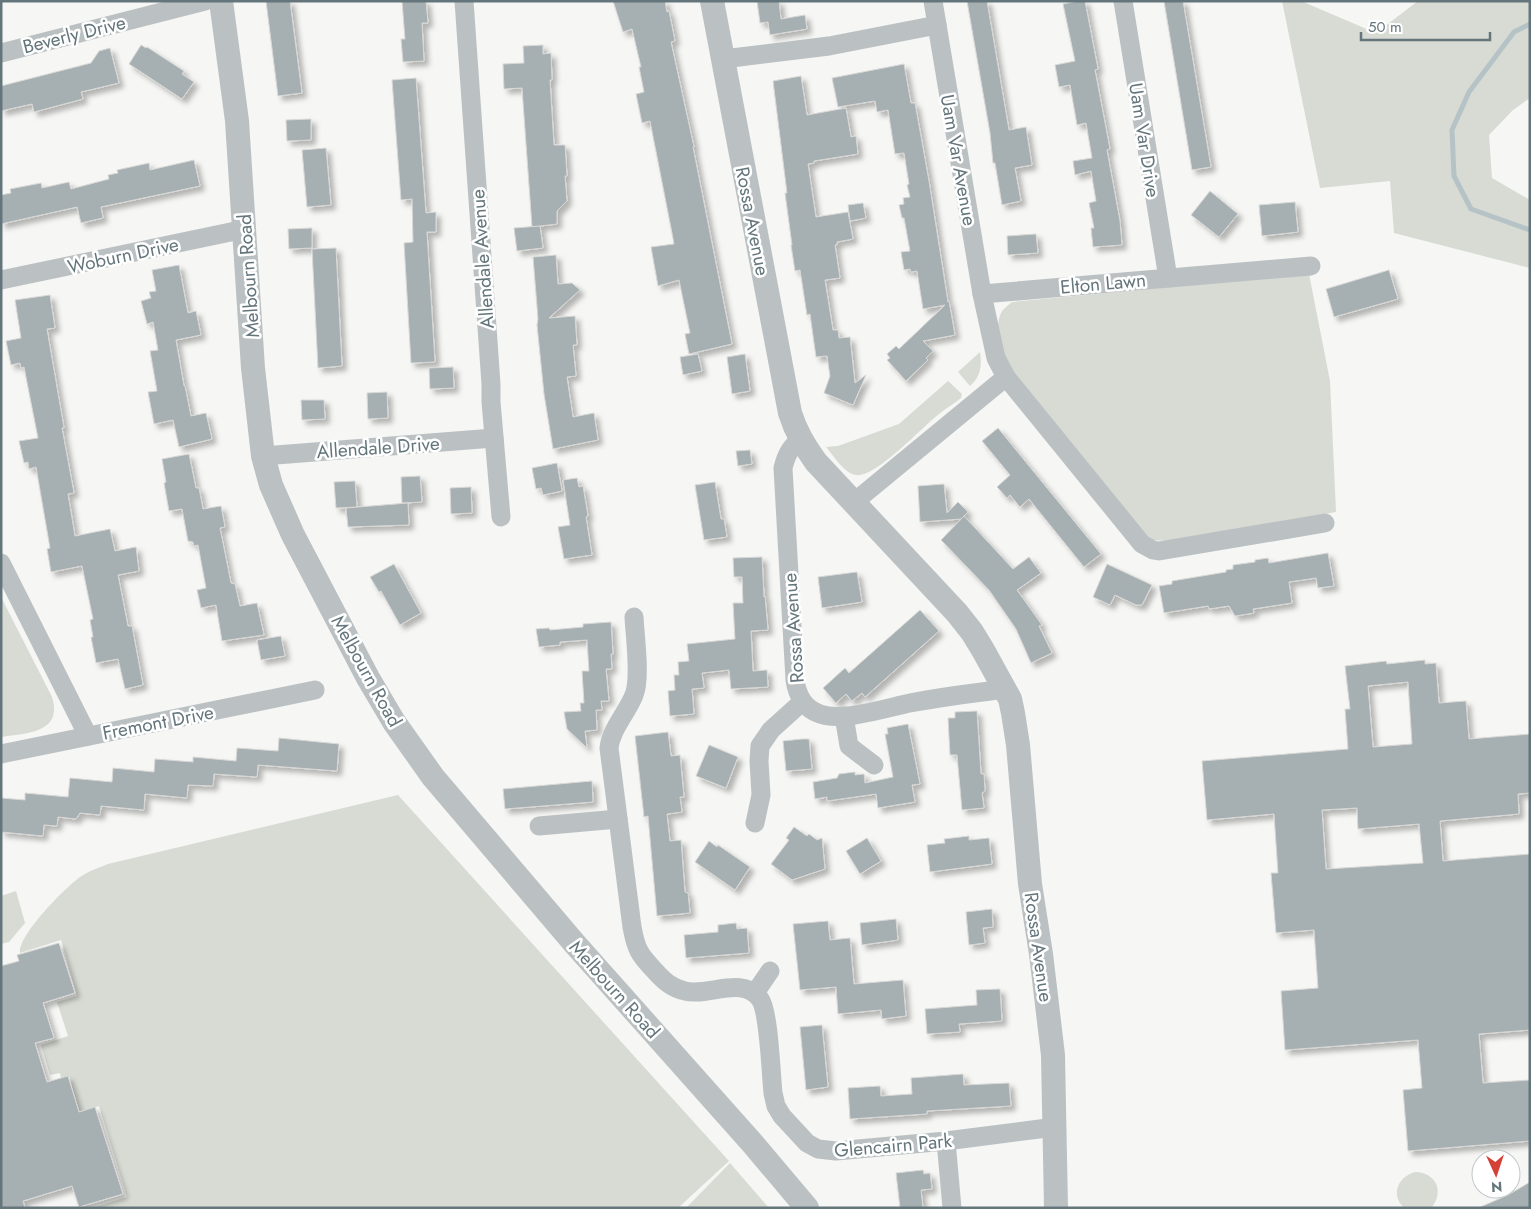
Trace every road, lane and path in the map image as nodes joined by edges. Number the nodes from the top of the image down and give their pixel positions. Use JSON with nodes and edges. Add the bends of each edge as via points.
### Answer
{"nodes":[{"id":1,"x":205,"y":1,"type":"edge"},
{"id":2,"x":222,"y":1,"type":"edge"},
{"id":3,"x":464,"y":1,"type":"edge"},
{"id":4,"x":712,"y":1,"type":"edge"},
{"id":5,"x":933,"y":1,"type":"edge"},
{"id":6,"x":1123,"y":1,"type":"edge"},
{"id":7,"x":937,"y":25,"type":"junction"},
{"id":8,"x":1,"y":53,"type":"edge"},
{"id":9,"x":723,"y":59,"type":"junction"},
{"id":10,"x":245,"y":229,"type":"junction"},
{"id":11,"x":1311,"y":266,"type":"dead end"},
{"id":12,"x":1168,"y":278,"type":"junction"},
{"id":13,"x":1,"y":280,"type":"edge"},
{"id":14,"x":982,"y":294,"type":"junction"},
{"id":15,"x":1006,"y":377,"type":"junction"},
{"id":16,"x":494,"y":438,"type":"junction"},
{"id":17,"x":800,"y":440,"type":"junction"},
{"id":18,"x":263,"y":456,"type":"junction"},
{"id":19,"x":853,"y":503,"type":"junction"},
{"id":20,"x":501,"y":517,"type":"dead end"},
{"id":21,"x":1325,"y":523,"type":"dead end"},
{"id":22,"x":1,"y":563,"type":"edge"},
{"id":23,"x":634,"y":617,"type":"dead end"},
{"id":24,"x":1005,"y":689,"type":"junction"},
{"id":25,"x":315,"y":690,"type":"dead end"},
{"id":26,"x":802,"y":702,"type":"junction"},
{"id":27,"x":844,"y":716,"type":"junction"},
{"id":28,"x":88,"y":736,"type":"junction"},
{"id":29,"x":1,"y":754,"type":"edge"},
{"id":30,"x":874,"y":765,"type":"dead end"},
{"id":31,"x":618,"y":820,"type":"junction"},
{"id":32,"x":755,"y":824,"type":"dead end"},
{"id":33,"x":539,"y":826,"type":"dead end"},
{"id":34,"x":770,"y":971,"type":"dead end"},
{"id":35,"x":755,"y":993,"type":"junction"},
{"id":36,"x":1055,"y":1127,"type":"junction"},
{"id":37,"x":946,"y":1140,"type":"junction"},
{"id":38,"x":807,"y":1208,"type":"edge"},
{"id":39,"x":952,"y":1208,"type":"edge"},
{"id":40,"x":1056,"y":1208,"type":"edge"}],
"edges":[{"from":1,"to":8,"type":"street","name":"Beverly Drive"},
{"from":2,"to":10,"type":"street","name":"Melbourn Road","via":[[237,121]]},
{"from":3,"to":16,"type":"street","name":"Allendale Avenue"},
{"from":4,"to":9,"type":"street","name":"Rossa Avenue"},
{"from":5,"to":7,"type":"street","name":"Uam Var Avenue"},
{"from":6,"to":12,"type":"street","name":"Uam Var Drive"},
{"from":7,"to":9,"type":"street","via":[[845,44]]},
{"from":7,"to":14,"type":"street","name":"Uam Var Avenue"},
{"from":9,"to":17,"type":"street","name":"Rossa Avenue","via":[[790,413]]},
{"from":10,"to":13,"type":"street","name":"Woburn Drive"},
{"from":10,"to":18,"type":"street","name":"Melbourn Road","via":[[253,368]]},
{"from":11,"to":12,"type":"street","name":"Elton Lawn"},
{"from":12,"to":14,"type":"street","name":"Elton Lawn"},
{"from":14,"to":15,"type":"street","via":[[996,358]]},
{"from":15,"to":19,"type":"street"},
{"from":15,"to":21,"type":"street","via":[[1137,539],[1153,550]]},
{"from":16,"to":18,"type":"street","name":"Allendale Drive"},
{"from":16,"to":20,"type":"street","name":"Allendale Avenue"},
{"from":17,"to":19,"type":"street","name":"Rossa Avenue"},
{"from":17,"to":26,"type":"street","name":"Rossa Avenue","via":[[789,451],[783,468],[793,662],[796,687]]},
{"from":18,"to":38,"type":"street","name":"Melbourn Road","via":[[282,512],[344,633],[394,722],[430,772],[575,944]]},
{"from":19,"to":24,"type":"street","name":"Rossa Avenue","via":[[957,613],[976,638]]},
{"from":22,"to":28,"type":"street"},
{"from":23,"to":31,"type":"street","via":[[638,683],[609,748]]},
{"from":24,"to":27,"type":"street","name":"Rossa Avenue"},
{"from":24,"to":36,"type":"street","name":"Rossa Avenue","via":[[1014,713],[1018,745],[1030,884],[1053,1055]]},
{"from":25,"to":28,"type":"street","name":"Fremont Drive"},
{"from":26,"to":27,"type":"street","name":"Rossa Avenue","via":[[821,715]]},
{"from":26,"to":32,"type":"street","via":[[771,730],[760,746],[761,795]]},
{"from":27,"to":30,"type":"street","via":[[849,746]]},
{"from":28,"to":29,"type":"street","name":"Fremont Drive"},
{"from":31,"to":33,"type":"street"},
{"from":31,"to":35,"type":"street","via":[[632,927],[640,955],[668,984],[686,992],[734,988]]},
{"from":34,"to":35,"type":"street"},
{"from":35,"to":37,"type":"street","name":"Glencairn Park","via":[[765,1007],[776,1106],[807,1143],[818,1149],[836,1151]]},
{"from":36,"to":37,"type":"street","name":"Glencairn Park"},
{"from":36,"to":40,"type":"street","name":"Rossa Avenue"},
{"from":37,"to":39,"type":"street"}]}
